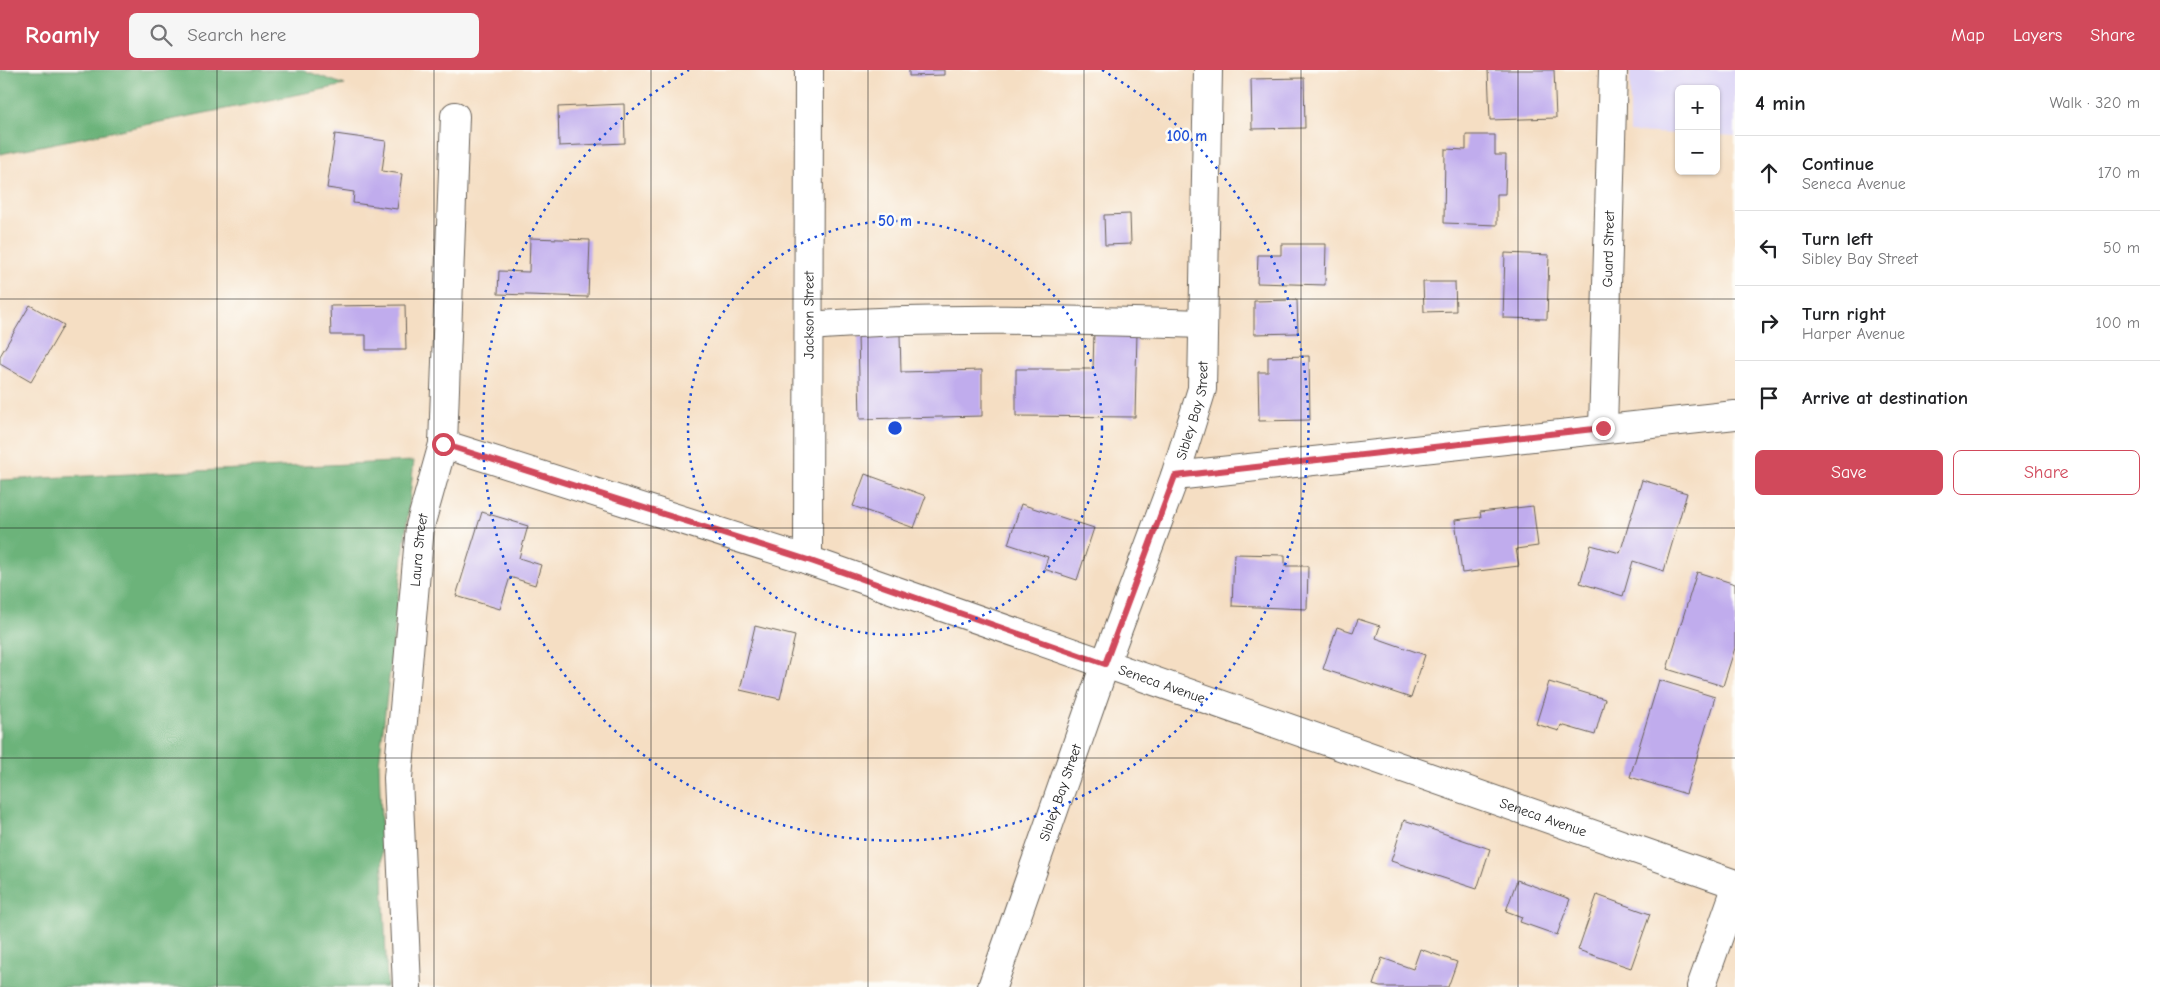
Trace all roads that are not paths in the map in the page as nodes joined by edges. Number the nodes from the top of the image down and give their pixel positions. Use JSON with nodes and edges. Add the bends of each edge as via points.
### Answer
{"nodes":[{"id":1,"x":809,"y":70,"type":"edge"},
{"id":2,"x":1208,"y":70,"type":"edge"},
{"id":3,"x":1613,"y":70,"type":"edge"},
{"id":4,"x":455,"y":116,"type":"dead end"},
{"id":5,"x":1203,"y":324,"type":"junction"},
{"id":6,"x":809,"y":326,"type":"junction"},
{"id":7,"x":1735,"y":415,"type":"edge"},
{"id":8,"x":1603,"y":428,"type":"junction"},
{"id":9,"x":443,"y":444,"type":"junction"},
{"id":10,"x":1175,"y":476,"type":"junction"},
{"id":11,"x":808,"y":560,"type":"junction"},
{"id":12,"x":1105,"y":664,"type":"junction"},
{"id":13,"x":1735,"y":884,"type":"edge"},
{"id":14,"x":1735,"y":891,"type":"edge"},
{"id":15,"x":407,"y":987,"type":"edge"},
{"id":16,"x":992,"y":987,"type":"edge"},
{"id":17,"x":1701,"y":987,"type":"edge"}],
"edges":[{"from":1,"to":6,"type":"street","name":"Jackson Street"},
{"from":2,"to":5,"type":"street","name":"Sibley Bay Street"},
{"from":3,"to":8,"type":"street","name":"Guard Street"},
{"from":4,"to":9,"type":"street","name":"Laura Street"},
{"from":5,"to":6,"type":"street","via":[[1029,318]]},
{"from":5,"to":10,"type":"street","name":"Sibley Bay Street","via":[[1202,389]]},
{"from":6,"to":11,"type":"street","name":"Jackson Street"},
{"from":7,"to":8,"type":"street"},
{"from":8,"to":10,"type":"street"},
{"from":9,"to":11,"type":"street","name":"Seneca Avenue"},
{"from":9,"to":15,"type":"street","name":"Laura Street","via":[[420,526],[398,778]]},
{"from":10,"to":12,"type":"street","name":"Sibley Bay Street"},
{"from":11,"to":12,"type":"street","name":"Seneca Avenue"},
{"from":12,"to":13,"type":"street","name":"Seneca Avenue"},
{"from":12,"to":16,"type":"street","name":"Sibley Bay Street"},
{"from":14,"to":17,"type":"street"}]}
